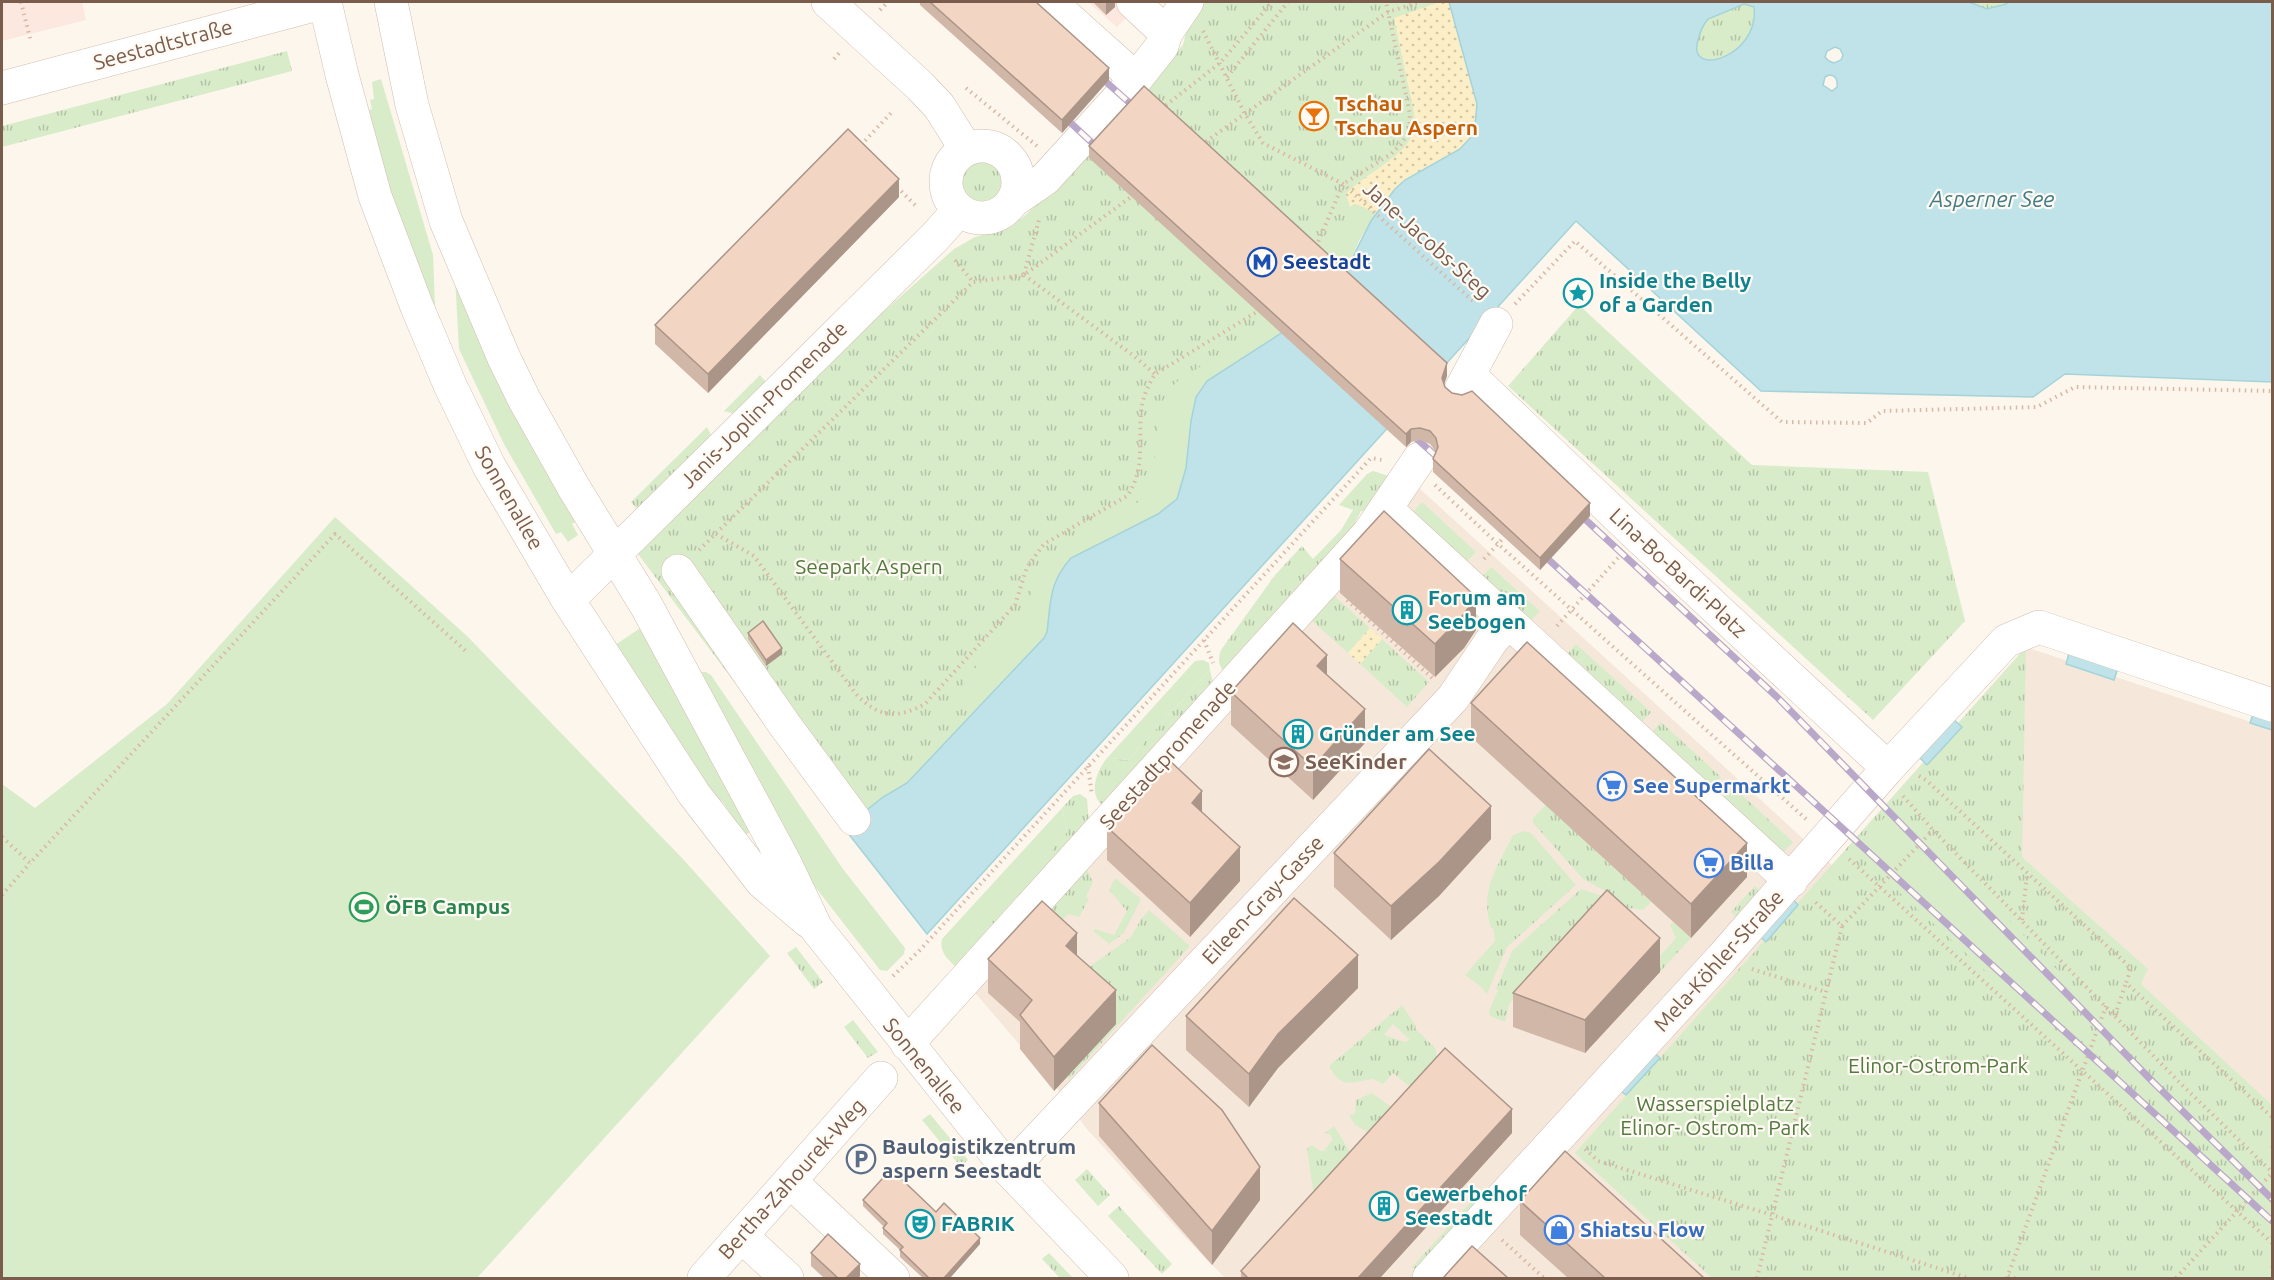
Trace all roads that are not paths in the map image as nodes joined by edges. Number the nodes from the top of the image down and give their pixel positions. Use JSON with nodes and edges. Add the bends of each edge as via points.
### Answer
{"nodes":[{"id":1,"x":325,"y":2,"type":"edge"},
{"id":2,"x":391,"y":2,"type":"edge"},
{"id":3,"x":828,"y":2,"type":"edge"},
{"id":4,"x":1050,"y":2,"type":"edge"},
{"id":5,"x":1133,"y":2,"type":"edge"},
{"id":6,"x":1193,"y":12,"type":"edge"},
{"id":7,"x":1166,"y":33,"type":"junction"},
{"id":8,"x":1136,"y":79,"type":"junction"},
{"id":9,"x":2,"y":88,"type":"edge"},
{"id":10,"x":966,"y":149,"type":"junction"},
{"id":11,"x":1027,"y":208,"type":"junction"},
{"id":12,"x":959,"y":210,"type":"junction"},
{"id":13,"x":1489,"y":317,"type":"road end"},
{"id":14,"x":1417,"y":462,"type":"road end"},
{"id":15,"x":1386,"y":509,"type":"junction"},
{"id":16,"x":615,"y":555,"type":"junction"},
{"id":17,"x":678,"y":571,"type":"road end"},
{"id":18,"x":568,"y":600,"type":"junction"},
{"id":19,"x":1508,"y":623,"type":"junction"},
{"id":20,"x":2272,"y":705,"type":"edge"},
{"id":21,"x":1888,"y":768,"type":"junction"},
{"id":22,"x":854,"y":819,"type":"dead end"},
{"id":23,"x":1791,"y":881,"type":"junction"},
{"id":24,"x":816,"y":928,"type":"junction"},
{"id":25,"x":907,"y":1044,"type":"junction"},
{"id":26,"x":881,"y":1078,"type":"dead end"},
{"id":27,"x":1008,"y":1170,"type":"junction"},
{"id":28,"x":790,"y":1181,"type":"junction"},
{"id":29,"x":749,"y":1242,"type":"dead end"},
{"id":30,"x":704,"y":1278,"type":"edge"},
{"id":31,"x":787,"y":1278,"type":"edge"},
{"id":32,"x":893,"y":1278,"type":"edge"},
{"id":33,"x":1112,"y":1278,"type":"edge"},
{"id":34,"x":1429,"y":1278,"type":"edge"}],
"edges":[{"from":1,"to":9,"type":"street","name":"Seestadtstraße"},
{"from":1,"to":18,"type":"street","name":"Sonnenallee","via":[[375,196],[417,308],[489,466]]},
{"from":2,"to":16,"type":"street","name":"Sonnenallee","via":[[412,105],[446,221],[524,399]]},
{"from":3,"to":10,"type":"street","via":[[920,86],[944,112]]},
{"from":4,"to":8,"type":"street"},
{"from":5,"to":7,"type":"street"},
{"from":6,"to":7,"type":"street"},
{"from":7,"to":8,"type":"street","via":[[1162,46]]},
{"from":8,"to":11,"type":"street","via":[[1045,180]]},
{"from":10,"to":11,"type":"street","via":[[989,146],[1009,157]]},
{"from":10,"to":12,"type":"street","via":[[956,156],[946,177],[951,201]]},
{"from":11,"to":12,"type":"street","via":[[988,217],[970,216]]},
{"from":12,"to":16,"type":"street","name":"Janis-Joplin-Promenade"},
{"from":13,"to":21,"type":"street","name":"Lina-Bo-Bardi-Platz","via":[[1465,382]]},
{"from":14,"to":15,"type":"street","name":"Seestadtpromenade"},
{"from":15,"to":19,"type":"street"},
{"from":15,"to":25,"type":"street","name":"Seestadtpromenade","via":[[1327,581]]},
{"from":16,"to":18,"type":"street","name":"Janis-Joplin-Promenade"},
{"from":16,"to":24,"type":"street","name":"Sonnenallee","via":[[646,605]]},
{"from":17,"to":22,"type":"street"},
{"from":18,"to":24,"type":"street","name":"Sonnenallee","via":[[694,794],[762,882]]},
{"from":19,"to":23,"type":"street"},
{"from":19,"to":27,"type":"street","name":"Eileen-Gray-Gasse","via":[[1453,698]]},
{"from":20,"to":21,"type":"street","name":"Mela-Köhler-Straße","via":[[2039,627],[2006,641]]},
{"from":21,"to":23,"type":"street","name":"Mela-Köhler-Straße"},
{"from":23,"to":34,"type":"street","name":"Mela-Köhler-Straße"},
{"from":24,"to":25,"type":"street","name":"Sonnenallee"},
{"from":25,"to":27,"type":"street","name":"Sonnenallee"},
{"from":26,"to":28,"type":"street","name":"Bertha-Zahourek-Weg"},
{"from":27,"to":33,"type":"street","name":"Sonnenallee"},
{"from":28,"to":30,"type":"street","name":"Bertha-Zahourek-Weg"},
{"from":28,"to":32,"type":"street"},
{"from":29,"to":31,"type":"street"}]}
